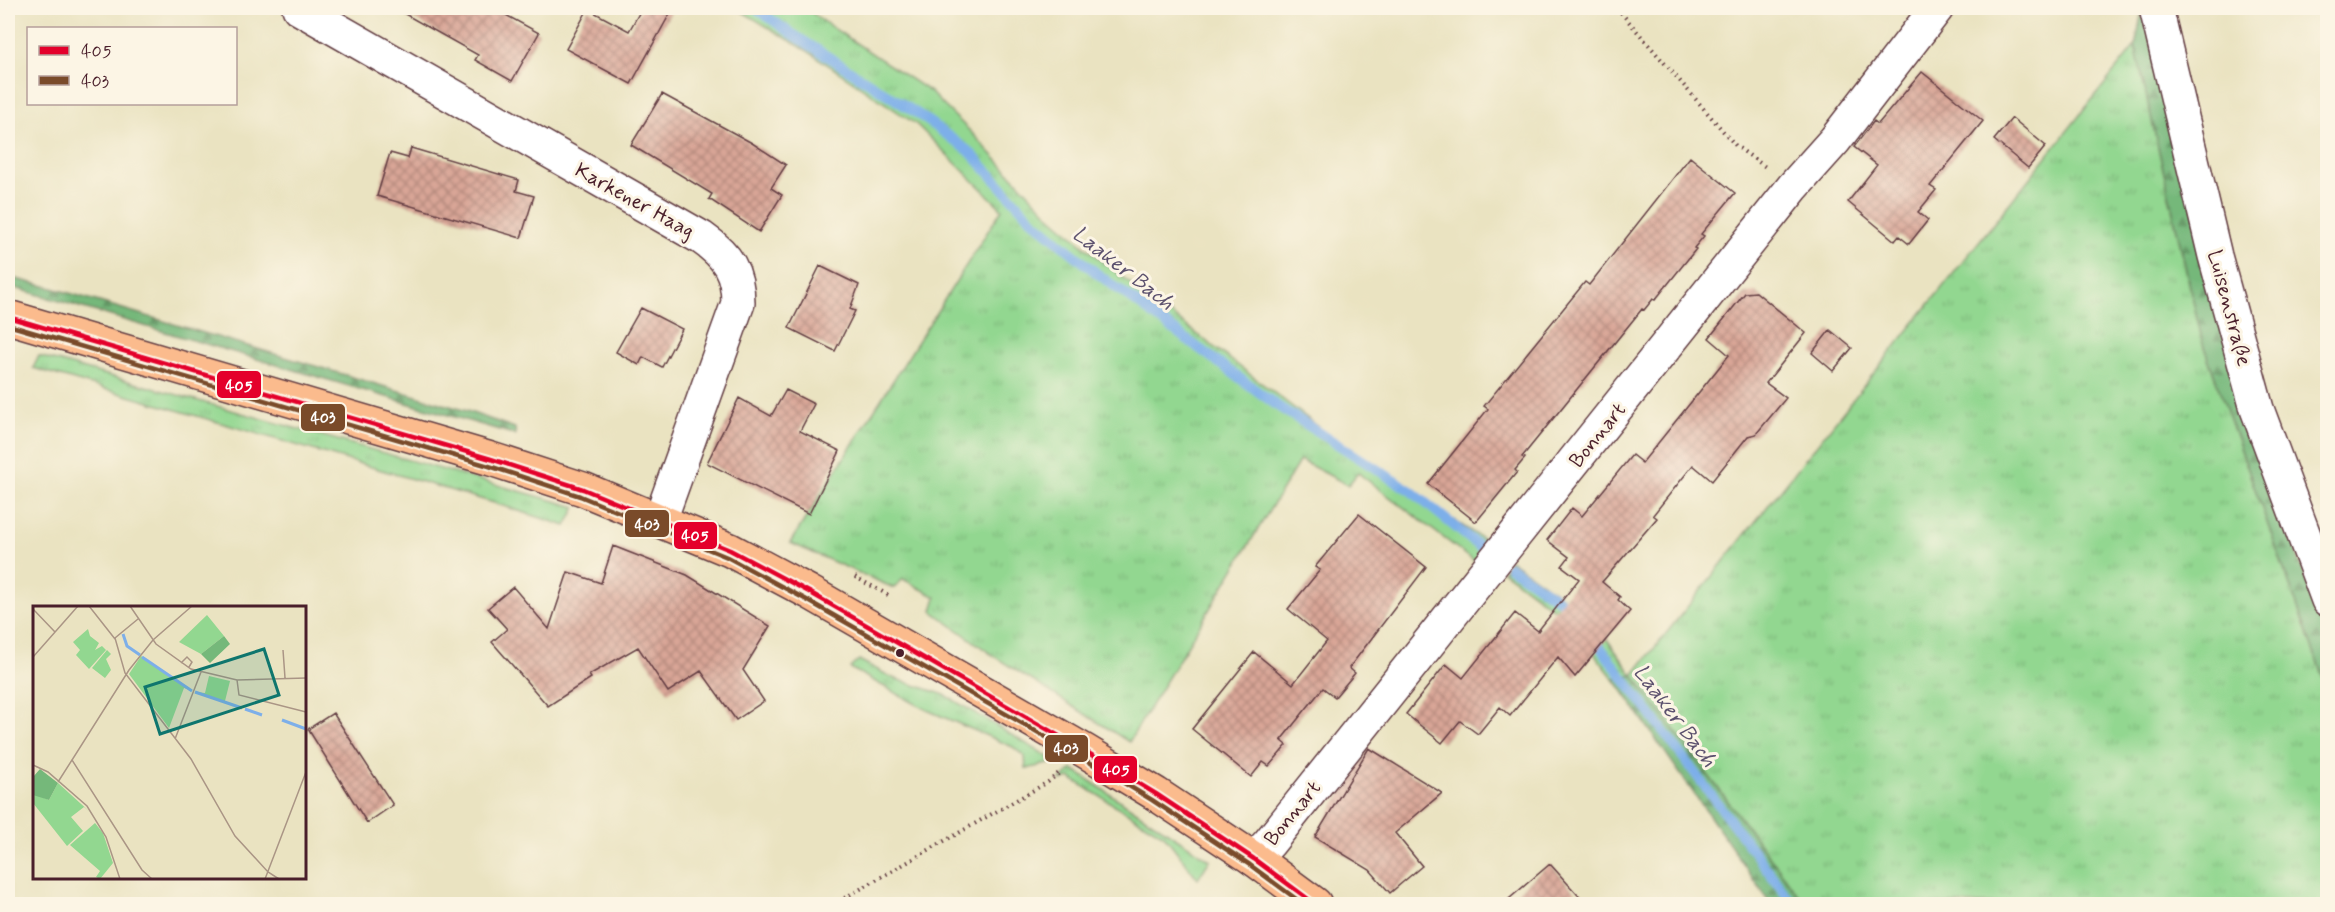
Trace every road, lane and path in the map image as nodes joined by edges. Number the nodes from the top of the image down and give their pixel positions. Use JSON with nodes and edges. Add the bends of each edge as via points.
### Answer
{"nodes":[{"id":1,"x":299,"y":8,"type":"edge"},
{"id":2,"x":1617,"y":8,"type":"edge"},
{"id":3,"x":1937,"y":8,"type":"edge"},
{"id":4,"x":2156,"y":8,"type":"edge"},
{"id":5,"x":1794,"y":187,"type":"junction"},
{"id":6,"x":8,"y":317,"type":"edge"},
{"id":7,"x":660,"y":520,"type":"junction"},
{"id":8,"x":2328,"y":600,"type":"edge"},
{"id":9,"x":1085,"y":751,"type":"junction"},
{"id":10,"x":1254,"y":859,"type":"junction"},
{"id":11,"x":834,"y":904,"type":"edge"},
{"id":12,"x":1315,"y":904,"type":"edge"}],
"edges":[{"from":1,"to":7,"type":"street","name":"Karkener Haag","via":[[702,238],[727,261],[738,281],[738,303]]},
{"from":2,"to":5,"type":"path","via":[[1736,146]]},
{"from":3,"to":5,"type":"street","name":"Bonnart"},
{"from":4,"to":8,"type":"street","name":"Luisenstraße","via":[[2215,256],[2258,409]]},
{"from":5,"to":10,"type":"street","name":"Bonnart"},
{"from":6,"to":7,"type":"main road","via":[[491,459],[583,489]]},
{"from":7,"to":9,"type":"main road","via":[[730,550],[809,592]]},
{"from":9,"to":10,"type":"main road"},
{"from":9,"to":11,"type":"path","via":[[1048,782]]},
{"from":10,"to":12,"type":"main road"}]}
